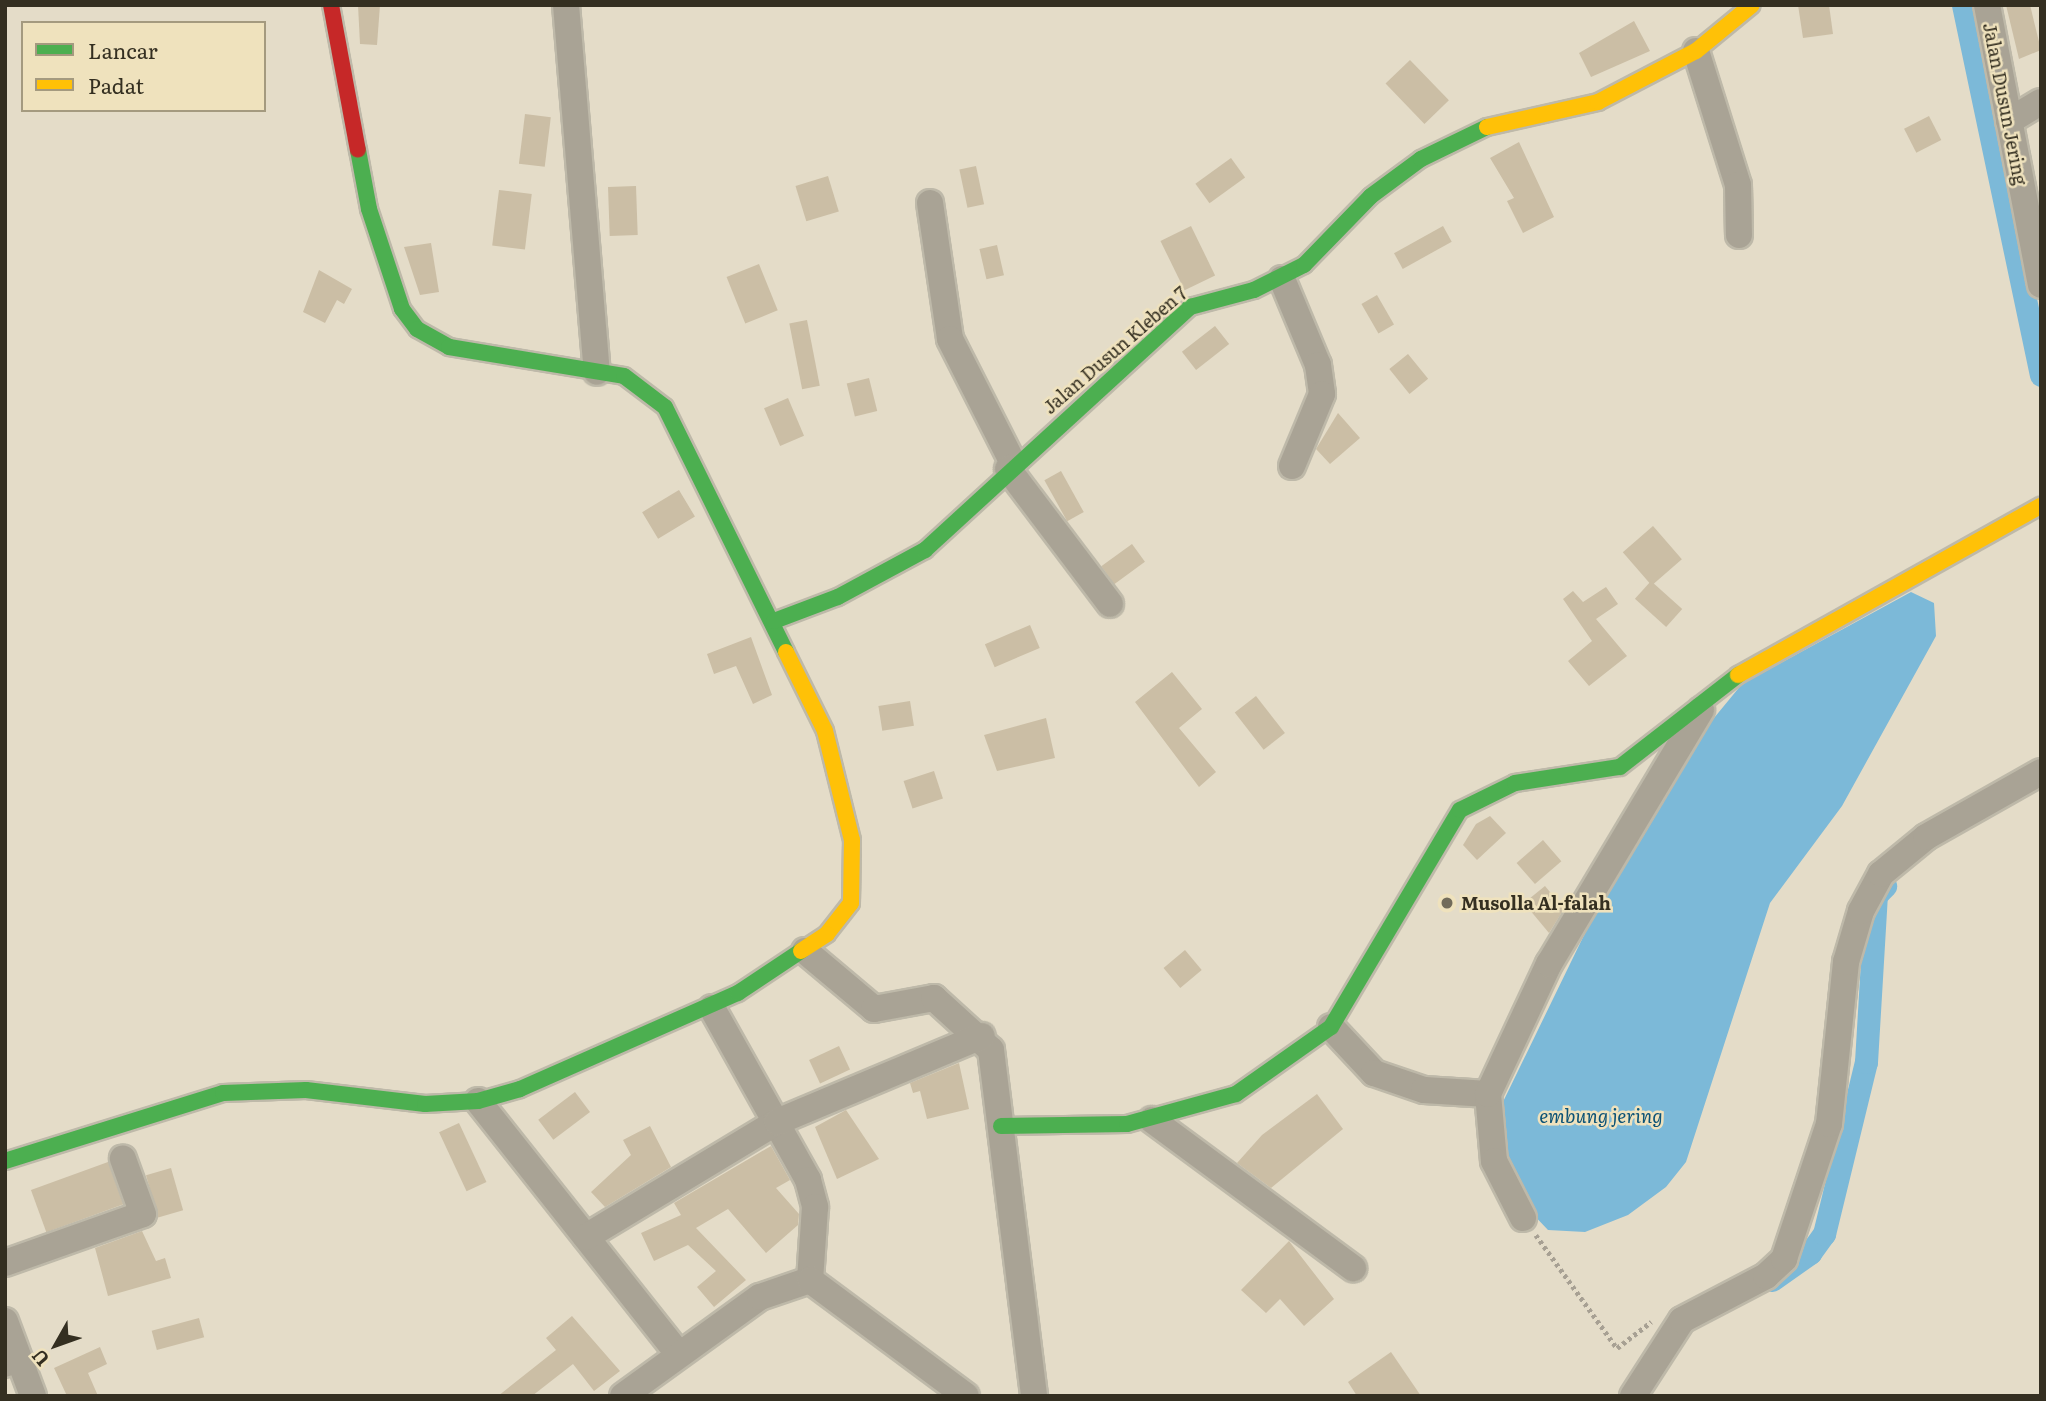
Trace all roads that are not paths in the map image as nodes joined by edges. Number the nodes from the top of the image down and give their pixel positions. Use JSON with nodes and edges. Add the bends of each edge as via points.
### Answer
{"nodes":[{"id":1,"x":331,"y":5,"type":"edge"},
{"id":2,"x":566,"y":5,"type":"edge"},
{"id":3,"x":1752,"y":5,"type":"edge"},
{"id":4,"x":1987,"y":5,"type":"edge"},
{"id":5,"x":1696,"y":51,"type":"junction"},
{"id":6,"x":2041,"y":102,"type":"edge"},
{"id":7,"x":2009,"y":121,"type":"junction"},
{"id":8,"x":930,"y":203,"type":"dead end"},
{"id":9,"x":1739,"y":235,"type":"dead end"},
{"id":10,"x":1282,"y":279,"type":"junction"},
{"id":11,"x":2041,"y":285,"type":"edge"},
{"id":12,"x":597,"y":372,"type":"junction"},
{"id":13,"x":1011,"y":466,"type":"junction"},
{"id":14,"x":1292,"y":466,"type":"dead end"},
{"id":15,"x":2041,"y":506,"type":"edge"},
{"id":16,"x":1110,"y":604,"type":"dead end"},
{"id":17,"x":774,"y":621,"type":"junction"},
{"id":18,"x":1703,"y":707,"type":"junction"},
{"id":19,"x":2041,"y":772,"type":"edge"},
{"id":20,"x":805,"y":951,"type":"junction"},
{"id":21,"x":712,"y":1008,"type":"junction"},
{"id":22,"x":1331,"y":1027,"type":"junction"},
{"id":23,"x":982,"y":1036,"type":"junction"},
{"id":24,"x":1488,"y":1094,"type":"junction"},
{"id":25,"x":478,"y":1101,"type":"junction"},
{"id":26,"x":1153,"y":1120,"type":"junction"},
{"id":27,"x":777,"y":1122,"type":"junction"},
{"id":28,"x":1001,"y":1126,"type":"junction"},
{"id":29,"x":123,"y":1159,"type":"dead end"},
{"id":30,"x":5,"y":1161,"type":"edge"},
{"id":31,"x":1522,"y":1218,"type":"road end"},
{"id":32,"x":586,"y":1237,"type":"junction"},
{"id":33,"x":5,"y":1263,"type":"edge"},
{"id":34,"x":1353,"y":1268,"type":"dead end"},
{"id":35,"x":810,"y":1280,"type":"junction"},
{"id":36,"x":5,"y":1321,"type":"edge"},
{"id":37,"x":678,"y":1353,"type":"junction"},
{"id":38,"x":14,"y":1369,"type":"edge"},
{"id":39,"x":33,"y":1396,"type":"edge"},
{"id":40,"x":623,"y":1396,"type":"edge"},
{"id":41,"x":967,"y":1396,"type":"edge"},
{"id":42,"x":1034,"y":1396,"type":"edge"},
{"id":43,"x":1633,"y":1396,"type":"edge"}],
"edges":[{"from":1,"to":12,"type":"street","via":[[369,209],[402,309],[417,329],[449,347]]},
{"from":2,"to":12,"type":"street"},
{"from":3,"to":5,"type":"street","name":"Jalan Dusun Kleben 7"},
{"from":4,"to":7,"type":"street","name":"Jalan Dusun Jering"},
{"from":5,"to":9,"type":"street","via":[[1738,185]]},
{"from":5,"to":10,"type":"street","name":"Jalan Dusun Kleben 7","via":[[1598,102],[1475,130],[1445,145],[1371,196],[1317,253]]},
{"from":6,"to":7,"type":"street"},
{"from":7,"to":11,"type":"street","name":"Jalan Dusun Jering"},
{"from":8,"to":13,"type":"street","via":[[950,340]]},
{"from":10,"to":13,"type":"street","name":"Jalan Dusun Kleben 7","via":[[1190,307]]},
{"from":10,"to":14,"type":"street","via":[[1318,365],[1322,394]]},
{"from":12,"to":17,"type":"street","via":[[624,376],[665,407]]},
{"from":13,"to":16,"type":"street"},
{"from":13,"to":17,"type":"street","name":"Jalan Dusun Kleben 7","via":[[925,550],[838,597]]},
{"from":15,"to":18,"type":"street","via":[[1897,591],[1857,606],[1749,666]]},
{"from":17,"to":20,"type":"street","via":[[825,730],[852,840],[851,903]]},
{"from":18,"to":22,"type":"street","via":[[1620,768],[1515,783],[1460,810]]},
{"from":18,"to":24,"type":"street","via":[[1549,964]]},
{"from":19,"to":43,"type":"street","via":[[1926,837],[1881,874],[1852,940],[1829,1124],[1784,1259],[1766,1276],[1682,1320]]},
{"from":20,"to":21,"type":"street"},
{"from":20,"to":23,"type":"street","via":[[874,1009],[934,998]]},
{"from":21,"to":25,"type":"street"},
{"from":21,"to":27,"type":"street"},
{"from":22,"to":24,"type":"street","via":[[1374,1073],[1424,1090]]},
{"from":22,"to":26,"type":"street","via":[[1236,1094]]},
{"from":23,"to":27,"type":"street"},
{"from":23,"to":28,"type":"street","via":[[994,1057]]},
{"from":24,"to":31,"type":"street","via":[[1494,1161]]},
{"from":25,"to":30,"type":"street","via":[[425,1104],[273,1089],[223,1093]]},
{"from":25,"to":32,"type":"street"},
{"from":26,"to":28,"type":"street"},
{"from":26,"to":34,"type":"street"},
{"from":27,"to":32,"type":"street"},
{"from":27,"to":35,"type":"street","via":[[815,1207]]},
{"from":28,"to":42,"type":"street"},
{"from":29,"to":33,"type":"street","via":[[143,1214]]},
{"from":32,"to":37,"type":"street"},
{"from":35,"to":37,"type":"street","via":[[760,1297]]},
{"from":35,"to":41,"type":"street"},
{"from":36,"to":38,"type":"street"},
{"from":37,"to":40,"type":"street"},
{"from":38,"to":39,"type":"street"}]}
